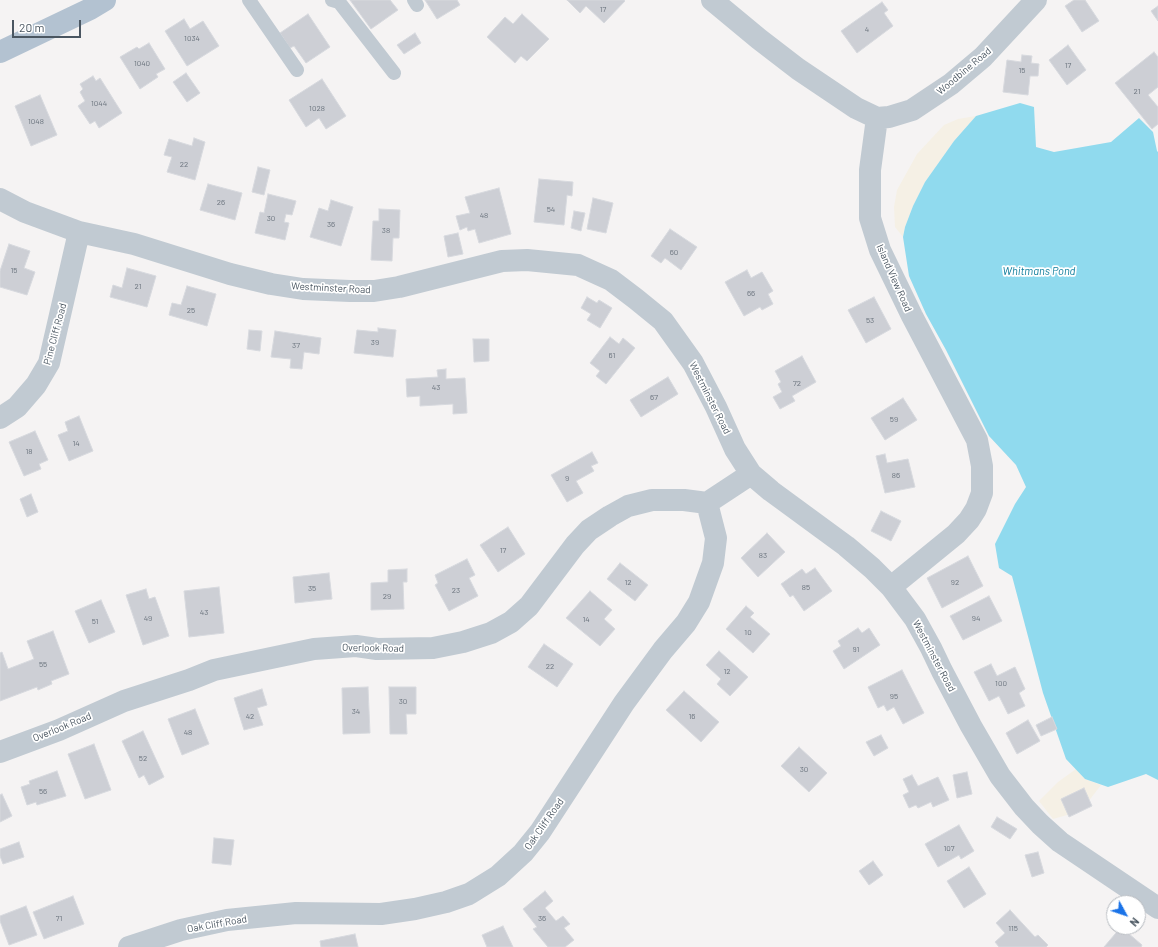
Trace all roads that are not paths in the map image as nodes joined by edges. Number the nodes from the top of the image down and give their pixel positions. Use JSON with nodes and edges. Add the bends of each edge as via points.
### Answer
{"nodes":[{"id":1,"x":105,"y":0,"type":"edge"},
{"id":2,"x":249,"y":0,"type":"edge"},
{"id":3,"x":332,"y":0,"type":"edge"},
{"id":4,"x":712,"y":0,"type":"edge"},
{"id":5,"x":1036,"y":0,"type":"edge"},
{"id":6,"x":0,"y":52,"type":"edge"},
{"id":7,"x":297,"y":70,"type":"dead end"},
{"id":8,"x":394,"y":73,"type":"dead end"},
{"id":9,"x":877,"y":118,"type":"junction"},
{"id":10,"x":0,"y":200,"type":"edge"},
{"id":11,"x":79,"y":232,"type":"junction"},
{"id":12,"x":0,"y":418,"type":"edge"},
{"id":13,"x":751,"y":474,"type":"junction"},
{"id":14,"x":707,"y":503,"type":"junction"},
{"id":15,"x":891,"y":587,"type":"junction"},
{"id":16,"x":0,"y":752,"type":"edge"},
{"id":17,"x":1158,"y":908,"type":"edge"},
{"id":18,"x":129,"y":947,"type":"edge"}],
"edges":[{"from":1,"to":6,"type":"main road"},
{"from":2,"to":7,"type":"lane"},
{"from":3,"to":8,"type":"lane","via":[[338,2]]},
{"from":4,"to":9,"type":"street","via":[[798,69],[856,108]]},
{"from":5,"to":9,"type":"street","name":"Woodbine Road","via":[[983,57],[951,84],[912,110],[889,118]]},
{"from":9,"to":15,"type":"street","name":"Island View Road","via":[[870,170],[870,218],[880,250],[977,440],[982,466],[982,493],[969,520],[956,534]]},
{"from":10,"to":11,"type":"street","name":"Westminster Road"},
{"from":11,"to":12,"type":"street","name":"Pine Cliff Road","via":[[49,363],[36,386],[17,407]]},
{"from":11,"to":13,"type":"street","name":"Westminster Road","via":[[134,244],[230,274],[303,289],[350,291],[399,288],[502,261],[527,260],[578,265],[611,280],[663,321],[693,363],[734,449]]},
{"from":13,"to":14,"type":"street"},
{"from":13,"to":15,"type":"street","name":"Westminster Road","via":[[846,546]]},
{"from":14,"to":16,"type":"street","name":"Overlook Road","via":[[652,500],[628,506],[610,516],[575,545],[529,606],[511,622],[491,633],[433,648],[385,649],[356,646],[314,650],[214,670],[124,701],[59,730]]},
{"from":14,"to":18,"type":"street","name":"Oak Cliff Road","via":[[716,538],[713,563],[699,602],[686,624],[663,650],[624,703],[540,832],[523,853],[498,876],[469,894],[415,909],[381,914],[296,914],[227,920],[181,930]]},
{"from":15,"to":17,"type":"street","name":"Westminster Road","via":[[918,625],[1000,776],[1024,807],[1060,842]]}]}
